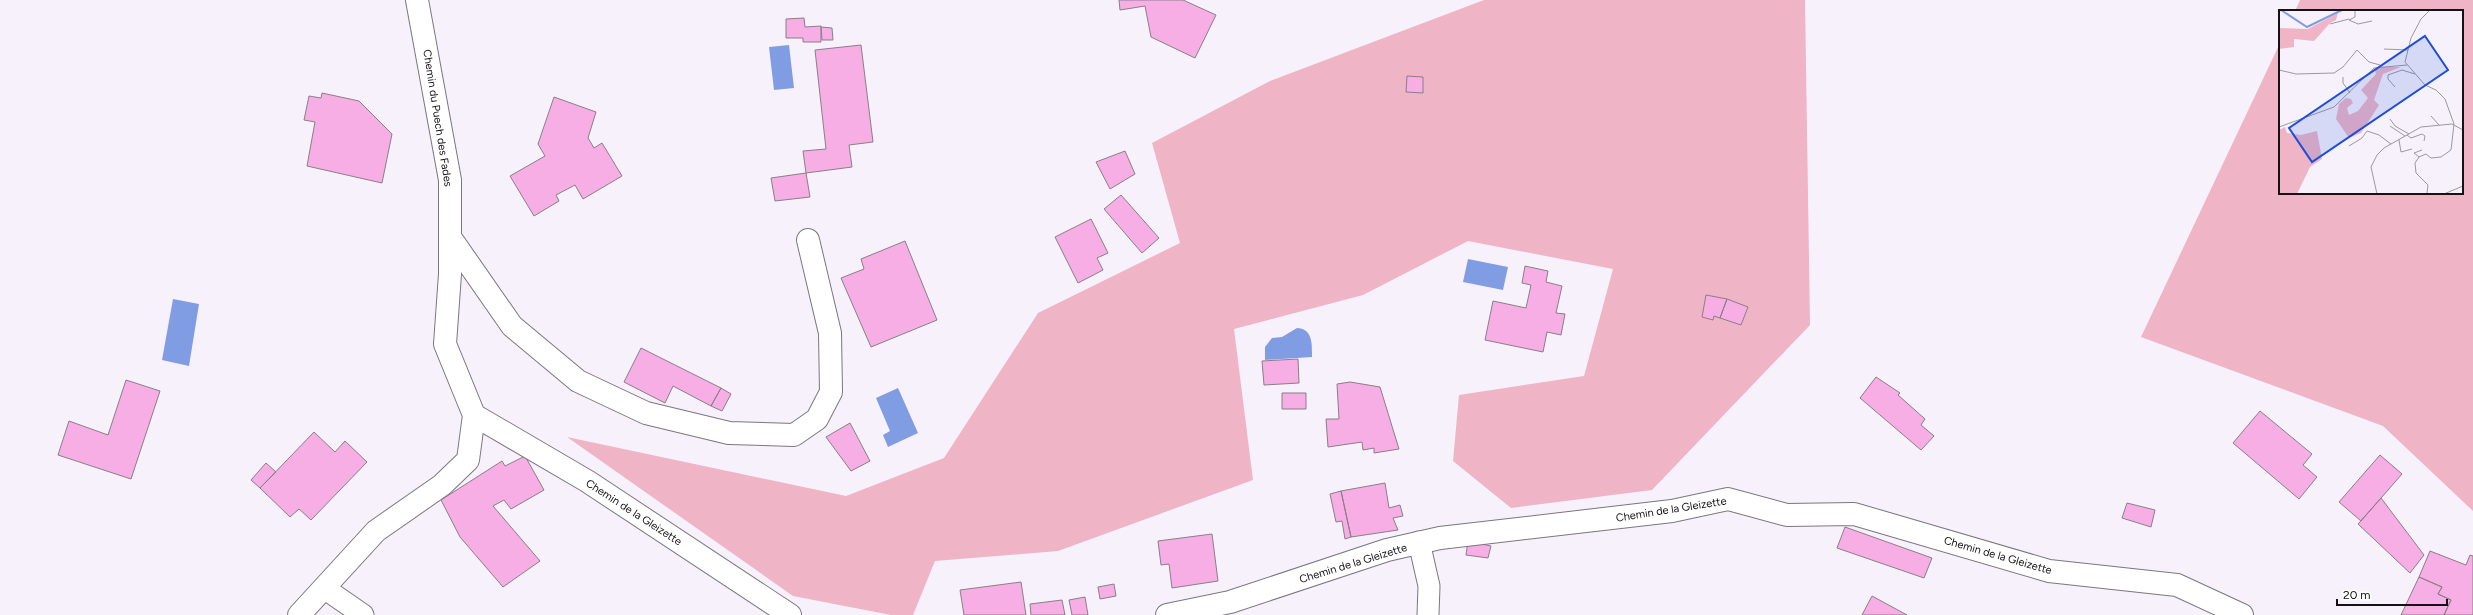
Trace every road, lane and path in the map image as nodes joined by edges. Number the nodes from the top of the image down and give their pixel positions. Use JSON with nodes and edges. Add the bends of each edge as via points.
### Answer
{"nodes":[{"id":1,"x":417,"y":0,"type":"edge"},
{"id":2,"x":450,"y":237,"type":"junction"},
{"id":3,"x":808,"y":240,"type":"dead end"},
{"id":4,"x":474,"y":415,"type":"junction"},
{"id":5,"x":1419,"y":542,"type":"junction"},
{"id":6,"x":324,"y":588,"type":"junction"},
{"id":7,"x":299,"y":615,"type":"edge"},
{"id":8,"x":363,"y":615,"type":"edge"},
{"id":9,"x":790,"y":615,"type":"edge"},
{"id":10,"x":1167,"y":615,"type":"edge"},
{"id":11,"x":1428,"y":615,"type":"edge"},
{"id":12,"x":2242,"y":615,"type":"edge"}],
"edges":[{"from":1,"to":2,"type":"street","name":"Chemin du Puech des Fades","via":[[450,180]]},
{"from":2,"to":3,"type":"street","via":[[512,326],[578,381],[646,413],[729,433],[794,435],[816,419],[831,392],[830,333]]},
{"from":2,"to":4,"type":"street","name":"Chemin du Puech des Fades","via":[[445,344]]},
{"from":4,"to":6,"type":"street","name":"Chemin du Puech des Fades","via":[[468,460],[442,485],[376,531]]},
{"from":4,"to":9,"type":"street","name":"Chemin de la Gleizette","via":[[587,481]]},
{"from":5,"to":10,"type":"street","name":"Chemin de la Gleizette","via":[[1387,550],[1230,602]]},
{"from":5,"to":11,"type":"lane","via":[[1429,586]]},
{"from":5,"to":12,"type":"street","name":"Chemin de la Gleizette","via":[[1672,511],[1728,499],[1788,515],[1854,514],[2049,571],[2178,585]]},
{"from":6,"to":7,"type":"street","name":"Chemin du Puech des Fades"},
{"from":6,"to":8,"type":"lane"}]}
